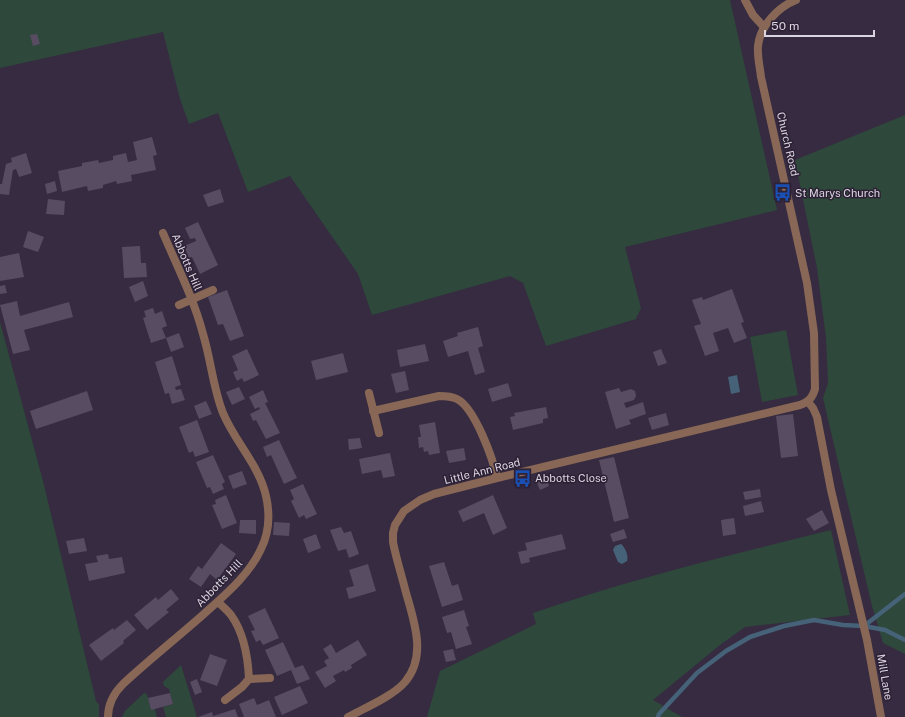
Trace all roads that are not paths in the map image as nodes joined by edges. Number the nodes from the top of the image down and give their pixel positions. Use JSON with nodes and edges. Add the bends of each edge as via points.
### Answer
{"nodes":[{"id":1,"x":745,"y":0,"type":"edge"},
{"id":2,"x":796,"y":0,"type":"edge"},
{"id":3,"x":764,"y":26,"type":"junction"},
{"id":4,"x":163,"y":233,"type":"dead end"},
{"id":5,"x":213,"y":290,"type":"dead end"},
{"id":6,"x":192,"y":300,"type":"junction"},
{"id":7,"x":178,"y":305,"type":"dead end"},
{"id":8,"x":369,"y":393,"type":"dead end"},
{"id":9,"x":808,"y":402,"type":"junction"},
{"id":10,"x":373,"y":411,"type":"junction"},
{"id":11,"x":379,"y":433,"type":"dead end"},
{"id":12,"x":497,"y":478,"type":"junction"},
{"id":13,"x":218,"y":602,"type":"junction"},
{"id":14,"x":270,"y":678,"type":"dead end"},
{"id":15,"x":249,"y":679,"type":"junction"},
{"id":16,"x":225,"y":700,"type":"dead end"},
{"id":17,"x":108,"y":717,"type":"edge"},
{"id":18,"x":348,"y":717,"type":"edge"},
{"id":19,"x":881,"y":717,"type":"edge"}],
"edges":[{"from":1,"to":3,"type":"street","via":[[753,15]]},
{"from":2,"to":3,"type":"street","name":"Church Road","via":[[782,7]]},
{"from":3,"to":9,"type":"street","name":"Church Road","via":[[758,47],[759,61],[807,283],[814,333],[814,389],[813,396]]},
{"from":4,"to":6,"type":"street","name":"Abbotts Hill"},
{"from":5,"to":6,"type":"street","name":"Abbotts Hill"},
{"from":6,"to":7,"type":"street","name":"Abbotts Hill"},
{"from":6,"to":13,"type":"street","name":"Abbotts Hill","via":[[224,414],[259,476],[268,513],[268,529],[261,549],[251,566]]},
{"from":8,"to":10,"type":"street"},
{"from":9,"to":12,"type":"street","name":"Little Ann Road"},
{"from":9,"to":19,"type":"street","name":"Mill Lane","via":[[817,417],[834,505],[867,640]]},
{"from":10,"to":11,"type":"street"},
{"from":10,"to":12,"type":"street","via":[[438,396],[457,399],[472,416],[487,446]]},
{"from":12,"to":18,"type":"street","name":"Little Ann Road","via":[[434,494],[420,500],[404,511],[399,518],[393,533],[393,542],[414,623],[416,660],[410,675],[400,687]]},
{"from":13,"to":15,"type":"street","via":[[231,615],[238,630],[248,661]]},
{"from":13,"to":17,"type":"street","name":"Abbotts Hill","via":[[123,684],[111,702]]},
{"from":14,"to":15,"type":"street"},
{"from":15,"to":16,"type":"street","via":[[242,688]]}]}
